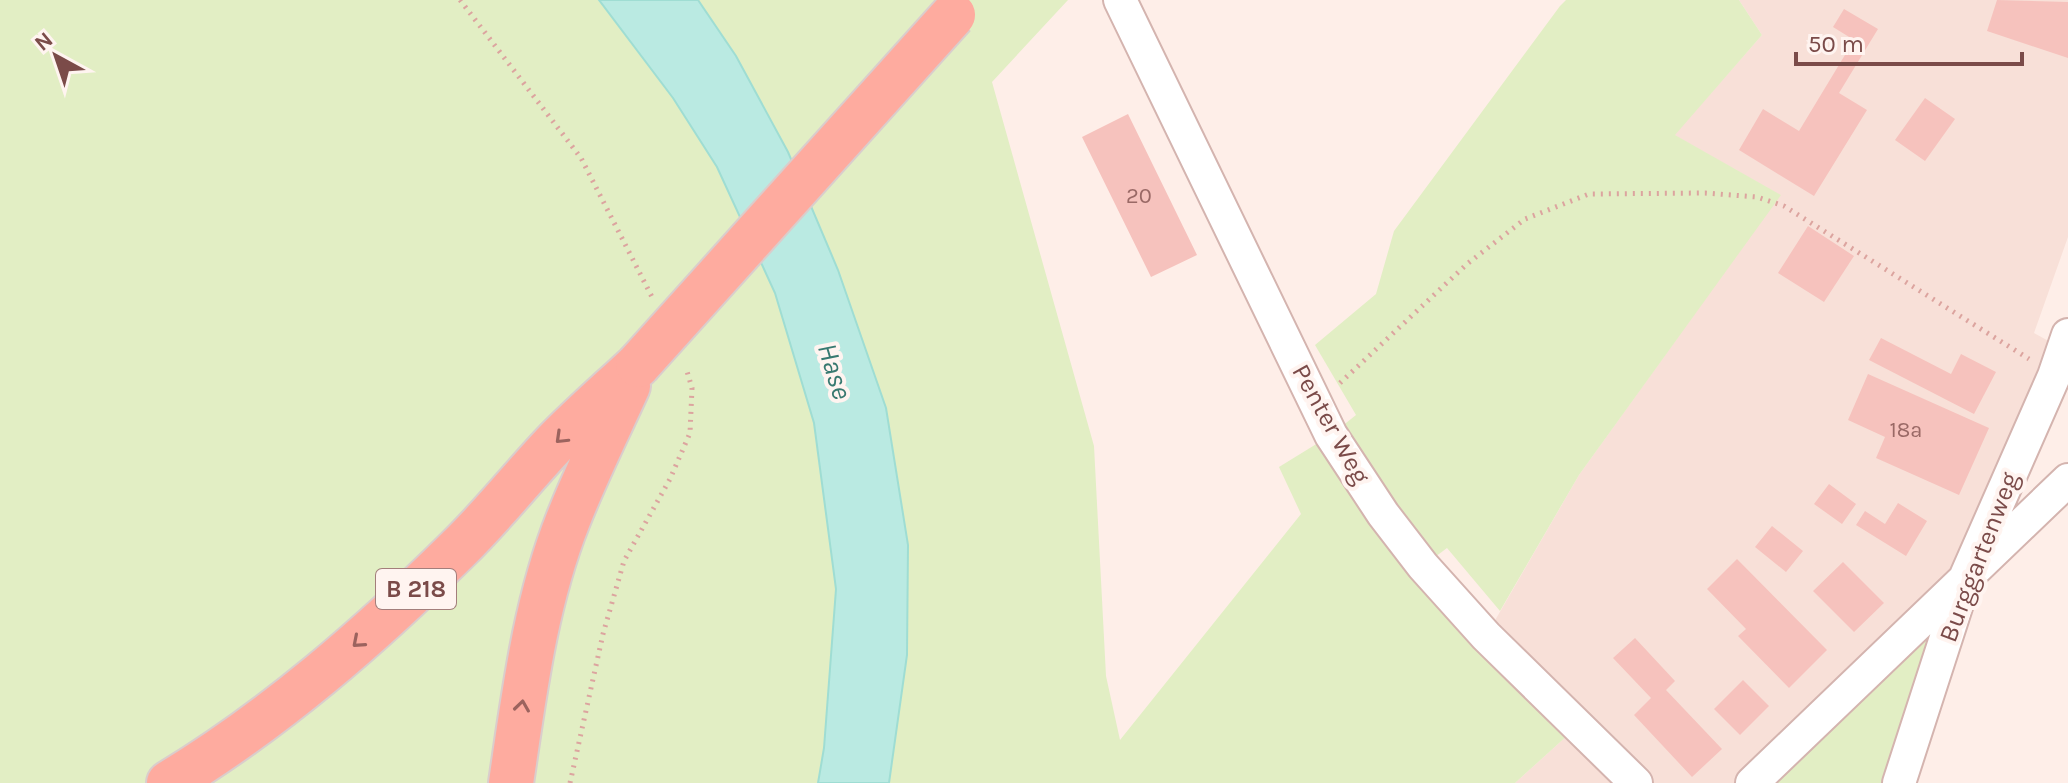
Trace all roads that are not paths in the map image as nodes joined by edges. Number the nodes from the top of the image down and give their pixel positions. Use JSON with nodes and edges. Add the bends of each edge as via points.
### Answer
{"nodes":[{"id":1,"x":1120,"y":0,"type":"edge"},
{"id":2,"x":960,"y":7,"type":"edge"},
{"id":3,"x":2068,"y":335,"type":"edge"},
{"id":4,"x":638,"y":365,"type":"junction"},
{"id":5,"x":2068,"y":480,"type":"edge"},
{"id":6,"x":1966,"y":576,"type":"junction"},
{"id":7,"x":169,"y":783,"type":"edge"},
{"id":8,"x":511,"y":783,"type":"edge"},
{"id":9,"x":1636,"y":783,"type":"edge"},
{"id":10,"x":1752,"y":783,"type":"edge"},
{"id":11,"x":1899,"y":783,"type":"edge"}],
"edges":[{"from":1,"to":9,"type":"street","name":"Penter Weg","via":[[1348,461],[1423,566],[1486,636]]},
{"from":2,"to":4,"type":"highway","number":"B 218","bridge":true},
{"from":3,"to":6,"type":"street","name":"Burggartenweg"},
{"from":4,"to":7,"type":"highway","number":"B 218","one_way":true,"via":[[382,622],[298,694]]},
{"from":8,"to":4,"type":"highway","number":"B 218","one_way":true,"via":[[526,677],[549,580],[567,521]]},
{"from":5,"to":6,"type":"street"},
{"from":6,"to":10,"type":"street"},
{"from":6,"to":11,"type":"street","name":"Burggartenweg"}]}
